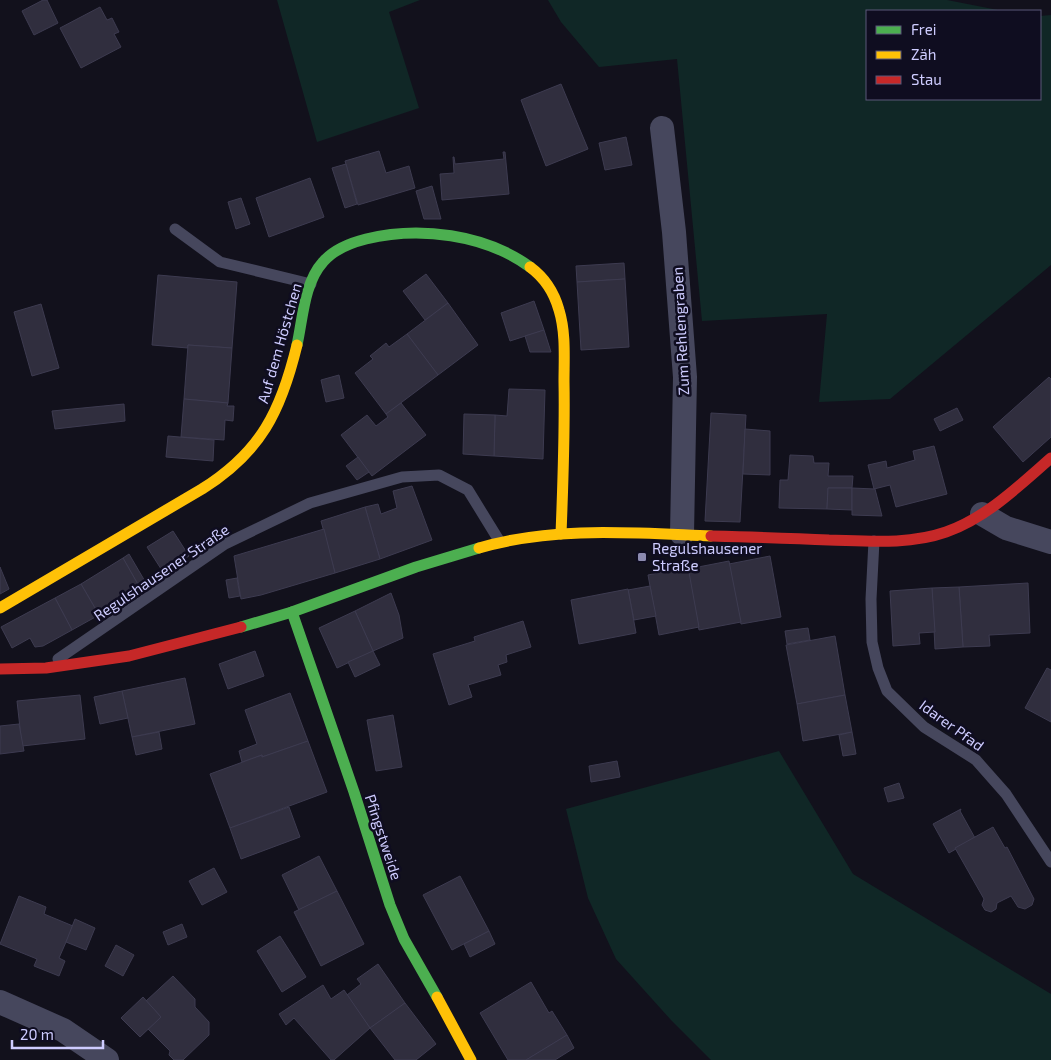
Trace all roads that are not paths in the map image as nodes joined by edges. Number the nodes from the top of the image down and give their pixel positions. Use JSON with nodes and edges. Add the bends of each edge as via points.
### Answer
{"nodes":[{"id":1,"x":662,"y":128,"type":"dead end"},
{"id":2,"x":175,"y":229,"type":"dead end"},
{"id":3,"x":311,"y":284,"type":"junction"},
{"id":4,"x":1051,"y":458,"type":"edge"},
{"id":5,"x":982,"y":514,"type":"junction"},
{"id":6,"x":561,"y":534,"type":"junction"},
{"id":7,"x":682,"y":534,"type":"junction"},
{"id":8,"x":874,"y":541,"type":"junction"},
{"id":9,"x":500,"y":542,"type":"junction"},
{"id":10,"x":1051,"y":542,"type":"edge"},
{"id":11,"x":0,"y":608,"type":"edge"},
{"id":12,"x":292,"y":612,"type":"junction"},
{"id":13,"x":46,"y":668,"type":"junction"},
{"id":14,"x":0,"y":669,"type":"edge"},
{"id":15,"x":1051,"y":862,"type":"edge"},
{"id":16,"x":0,"y":1002,"type":"edge"},
{"id":17,"x":107,"y":1060,"type":"edge"},
{"id":18,"x":471,"y":1060,"type":"edge"}],
"edges":[{"from":1,"to":7,"type":"street","name":"Zum Rehlengraben","via":[[685,377]]},
{"from":2,"to":3,"type":"lane","via":[[220,262]]},
{"from":3,"to":6,"type":"street","name":"Auf dem Höstchen","via":[[324,261],[341,248],[397,234],[428,233],[464,238],[499,249],[526,264],[545,281],[557,304],[563,329],[565,416]]},
{"from":3,"to":11,"type":"street","name":"Auf dem Höstchen","via":[[289,372],[273,417],[256,444],[237,464]]},
{"from":4,"to":5,"type":"street"},
{"from":5,"to":8,"type":"street","via":[[957,528],[929,536]]},
{"from":5,"to":10,"type":"street","via":[[1006,528]]},
{"from":6,"to":7,"type":"street"},
{"from":6,"to":9,"type":"street"},
{"from":7,"to":8,"type":"street"},
{"from":8,"to":15,"type":"lane","name":"Idarer Pfad","via":[[872,642],[887,692],[924,727],[976,760],[1006,794]]},
{"from":9,"to":12,"type":"street","via":[[425,564]]},
{"from":9,"to":13,"type":"lane","name":"Regulshausener Straße","via":[[468,490],[439,475],[402,477],[310,503],[225,544]]},
{"from":12,"to":13,"type":"street","via":[[129,656]]},
{"from":12,"to":18,"type":"street","name":"Pfingstweide","via":[[390,905],[404,939]]},
{"from":13,"to":14,"type":"street"},
{"from":16,"to":17,"type":"street","via":[[63,1030]]}]}
